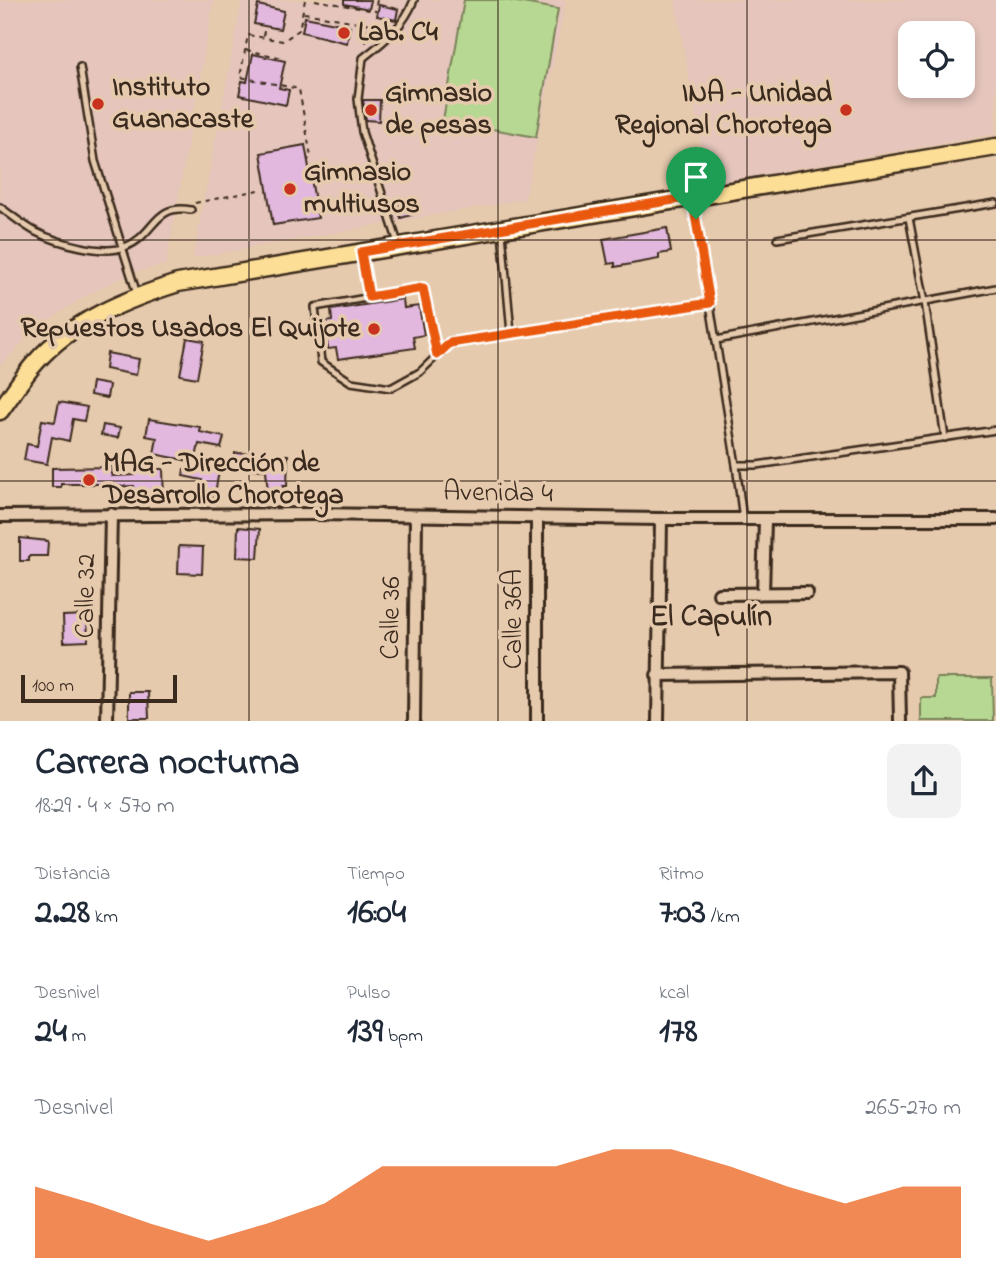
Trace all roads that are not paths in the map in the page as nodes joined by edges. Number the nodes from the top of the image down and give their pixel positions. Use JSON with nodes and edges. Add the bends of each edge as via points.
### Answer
{"nodes":[{"id":1,"x":414,"y":0,"type":"edge"},
{"id":2,"x":80,"y":67,"type":"dead end"},
{"id":3,"x":996,"y":147,"type":"edge"},
{"id":4,"x":692,"y":197,"type":"junction"},
{"id":5,"x":996,"y":203,"type":"edge"},
{"id":6,"x":0,"y":207,"type":"edge"},
{"id":7,"x":192,"y":207,"type":"road end"},
{"id":8,"x":909,"y":218,"type":"junction"},
{"id":9,"x":502,"y":229,"type":"junction"},
{"id":10,"x":777,"y":239,"type":"dead end"},
{"id":11,"x":399,"y":246,"type":"junction"},
{"id":12,"x":124,"y":248,"type":"junction"},
{"id":13,"x":361,"y":252,"type":"junction"},
{"id":14,"x":996,"y":288,"type":"edge"},
{"id":15,"x":137,"y":296,"type":"junction"},
{"id":16,"x":369,"y":297,"type":"junction"},
{"id":17,"x":925,"y":302,"type":"junction"},
{"id":18,"x":710,"y":303,"type":"junction"},
{"id":19,"x":511,"y":333,"type":"junction"},
{"id":20,"x":716,"y":340,"type":"junction"},
{"id":21,"x":437,"y":355,"type":"junction"},
{"id":22,"x":0,"y":411,"type":"edge"},
{"id":23,"x":996,"y":430,"type":"edge"},
{"id":24,"x":945,"y":438,"type":"junction"},
{"id":25,"x":736,"y":465,"type":"junction"},
{"id":26,"x":111,"y":514,"type":"junction"},
{"id":27,"x":0,"y":516,"type":"edge"},
{"id":28,"x":416,"y":516,"type":"junction"},
{"id":29,"x":537,"y":517,"type":"junction"},
{"id":30,"x":661,"y":519,"type":"junction"},
{"id":31,"x":996,"y":519,"type":"edge"},
{"id":32,"x":743,"y":520,"type":"junction"},
{"id":33,"x":765,"y":520,"type":"junction"},
{"id":34,"x":763,"y":593,"type":"junction"},
{"id":35,"x":807,"y":593,"type":"dead end"},
{"id":36,"x":719,"y":594,"type":"dead end"},
{"id":37,"x":657,"y":675,"type":"junction"},
{"id":38,"x":107,"y":721,"type":"edge"},
{"id":39,"x":414,"y":721,"type":"edge"},
{"id":40,"x":537,"y":721,"type":"edge"},
{"id":41,"x":658,"y":721,"type":"edge"},
{"id":42,"x":900,"y":721,"type":"edge"}],
"edges":[{"from":1,"to":11,"type":"lane","via":[[393,34],[363,58],[358,99],[362,132]]},
{"from":2,"to":12,"type":"lane","via":[[95,161]]},
{"from":3,"to":4,"type":"main road"},
{"from":4,"to":9,"type":"main road"},
{"from":4,"to":18,"type":"lane"},
{"from":5,"to":8,"type":"lane"},
{"from":6,"to":12,"type":"lane","via":[[36,232],[73,245],[97,250]]},
{"from":7,"to":12,"type":"lane","via":[[164,212],[142,237]]},
{"from":8,"to":10,"type":"lane"},
{"from":8,"to":17,"type":"lane"},
{"from":9,"to":11,"type":"main road"},
{"from":9,"to":19,"type":"lane"},
{"from":11,"to":13,"type":"main road"},
{"from":12,"to":15,"type":"lane"},
{"from":13,"to":15,"type":"main road","via":[[178,283]]},
{"from":13,"to":16,"type":"lane"},
{"from":14,"to":17,"type":"lane"},
{"from":15,"to":22,"type":"main road","via":[[74,329],[36,361]]},
{"from":16,"to":21,"type":"lane","via":[[423,288]]},
{"from":16,"to":21,"type":"lane","via":[[315,307],[321,362],[351,382],[391,388],[420,373]]},
{"from":17,"to":20,"type":"lane"},
{"from":17,"to":24,"type":"lane"},
{"from":18,"to":19,"type":"lane"},
{"from":18,"to":20,"type":"lane"},
{"from":19,"to":21,"type":"lane","via":[[450,343]]},
{"from":20,"to":25,"type":"lane"},
{"from":23,"to":24,"type":"lane"},
{"from":24,"to":25,"type":"lane"},
{"from":25,"to":32,"type":"lane"},
{"from":26,"to":27,"type":"street","name":"Avenida 4"},
{"from":26,"to":28,"type":"street","name":"Avenida 4"},
{"from":26,"to":38,"type":"street","name":"Calle 32"},
{"from":28,"to":29,"type":"street","name":"Avenida 4"},
{"from":28,"to":39,"type":"street","name":"Calle 36"},
{"from":29,"to":30,"type":"street","name":"Avenida 4"},
{"from":29,"to":40,"type":"street","name":"Calle 36A"},
{"from":30,"to":32,"type":"street","name":"Avenida 4"},
{"from":30,"to":37,"type":"street"},
{"from":31,"to":33,"type":"street","name":"Avenida 4"},
{"from":32,"to":33,"type":"street","name":"Avenida 4"},
{"from":33,"to":34,"type":"street"},
{"from":34,"to":35,"type":"street"},
{"from":34,"to":36,"type":"street"},
{"from":37,"to":41,"type":"street"},
{"from":37,"to":42,"type":"street","via":[[899,672]]}]}
